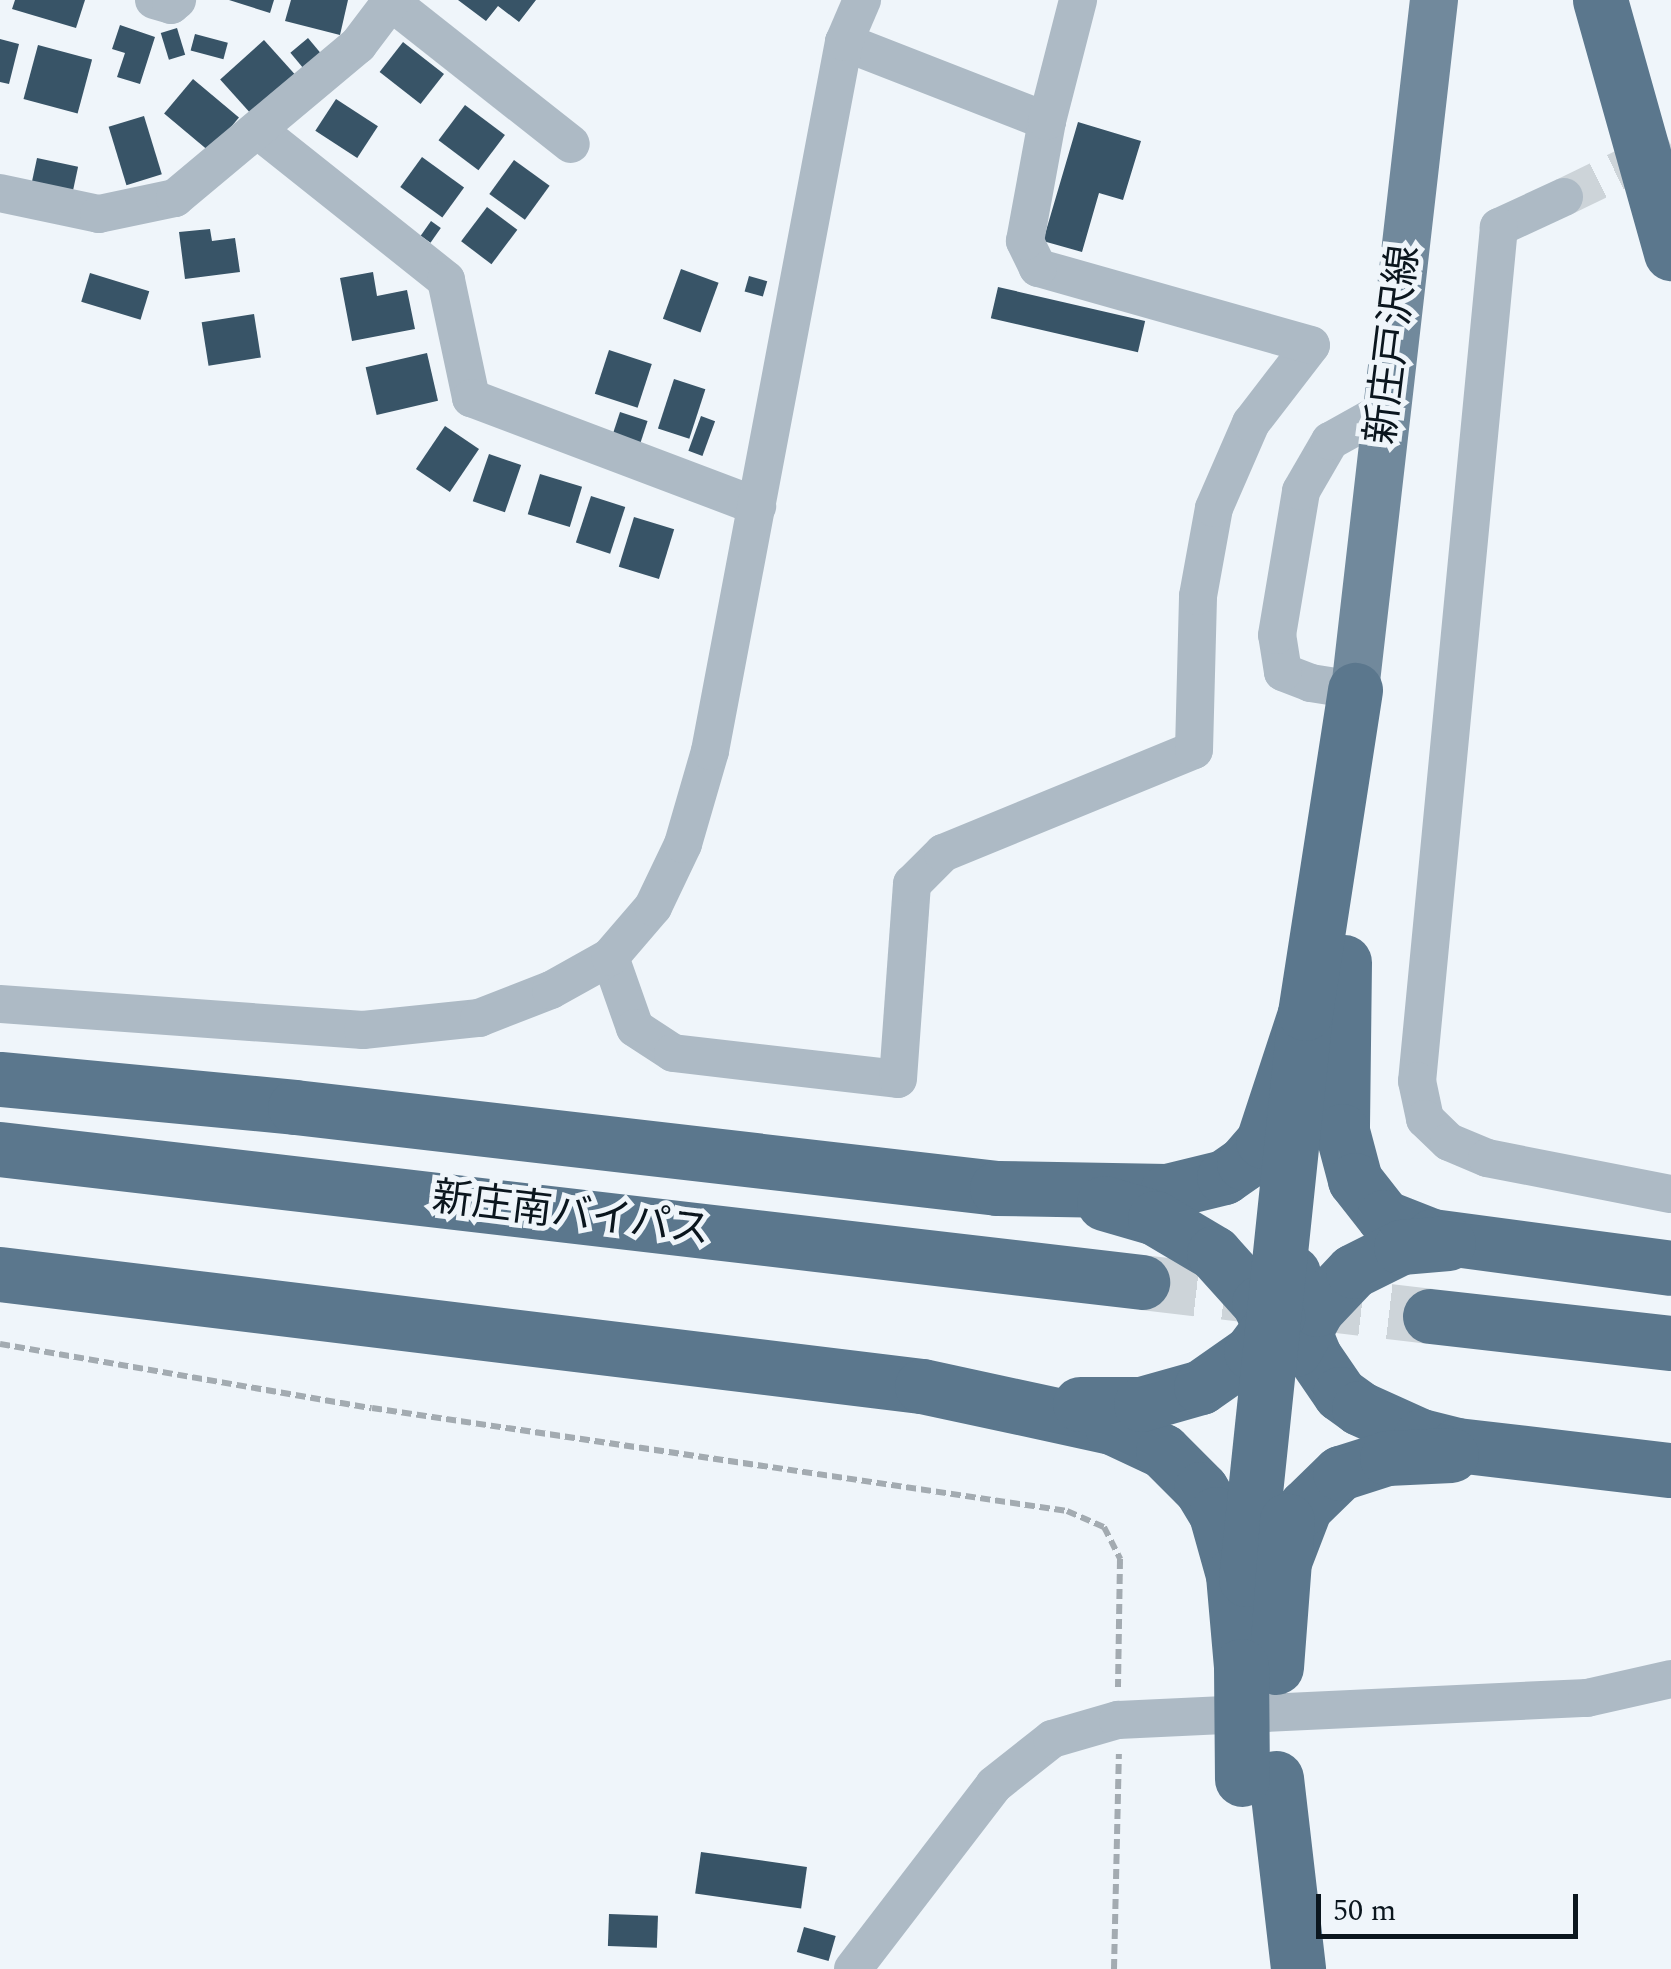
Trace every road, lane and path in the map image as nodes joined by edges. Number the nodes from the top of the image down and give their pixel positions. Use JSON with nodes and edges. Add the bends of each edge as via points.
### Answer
{"nodes":[{"id":1,"x":154,"y":0,"type":"edge"},
{"id":2,"x":177,"y":0,"type":"edge"},
{"id":3,"x":862,"y":0,"type":"edge"},
{"id":4,"x":1078,"y":0,"type":"edge"},
{"id":5,"x":1434,"y":0,"type":"edge"},
{"id":6,"x":1600,"y":0,"type":"edge"},
{"id":7,"x":392,"y":1,"type":"edge"},
{"id":8,"x":844,"y":42,"type":"junction"},
{"id":9,"x":1046,"y":121,"type":"junction"},
{"id":10,"x":259,"y":131,"type":"junction"},
{"id":11,"x":571,"y":144,"type":"dead end"},
{"id":12,"x":0,"y":194,"type":"edge"},
{"id":13,"x":1564,"y":197,"type":"tunnel mouth"},
{"id":14,"x":1671,"y":252,"type":"edge"},
{"id":15,"x":1386,"y":410,"type":"junction"},
{"id":16,"x":757,"y":506,"type":"junction"},
{"id":17,"x":1356,"y":690,"type":"junction"},
{"id":18,"x":610,"y":957,"type":"junction"},
{"id":19,"x":0,"y":1004,"type":"edge"},
{"id":20,"x":1324,"y":1014,"type":"junction"},
{"id":21,"x":0,"y":1079,"type":"edge"},
{"id":22,"x":0,"y":1149,"type":"edge"},
{"id":23,"x":997,"y":1188,"type":"junction"},
{"id":24,"x":1671,"y":1194,"type":"edge"},
{"id":25,"x":1489,"y":1245,"type":"junction"},
{"id":26,"x":1671,"y":1268,"type":"edge"},
{"id":27,"x":0,"y":1274,"type":"edge"},
{"id":28,"x":1142,"y":1282,"type":"tunnel mouth"},
{"id":29,"x":1430,"y":1316,"type":"tunnel mouth"},
{"id":30,"x":1289,"y":1327,"type":"junction"},
{"id":31,"x":0,"y":1344,"type":"edge"},
{"id":32,"x":1671,"y":1344,"type":"edge"},
{"id":33,"x":922,"y":1386,"type":"junction"},
{"id":34,"x":1276,"y":1446,"type":"junction"},
{"id":35,"x":1554,"y":1459,"type":"junction"},
{"id":36,"x":1671,"y":1470,"type":"edge"},
{"id":37,"x":1283,"y":1565,"type":"junction"},
{"id":38,"x":1258,"y":1666,"type":"junction"},
{"id":39,"x":1671,"y":1679,"type":"edge"},
{"id":40,"x":1118,"y":1720,"type":"junction"},
{"id":41,"x":1259,"y":1778,"type":"junction"},
{"id":42,"x":853,"y":1969,"type":"edge"},
{"id":43,"x":1114,"y":1969,"type":"edge"},
{"id":44,"x":1264,"y":1969,"type":"edge"},
{"id":45,"x":1298,"y":1969,"type":"edge"}],
"edges":[{"from":1,"to":2,"type":"street"},
{"from":3,"to":8,"type":"street"},
{"from":4,"to":9,"type":"street"},
{"from":5,"to":15,"type":"main road","name":"新庄戸沢線"},
{"from":6,"to":14,"type":"highway"},
{"from":7,"to":10,"type":"street","via":[[358,45]]},
{"from":7,"to":11,"type":"street"},
{"from":8,"to":9,"type":"street"},
{"from":8,"to":16,"type":"street"},
{"from":9,"to":18,"type":"street","via":[[1025,242],[1038,268],[1311,345],[1252,423],[1214,508],[1198,596],[1194,750],[943,854],[912,884],[898,1078],[672,1053],[635,1028]]},
{"from":10,"to":12,"type":"street","via":[[174,198],[99,214]]},
{"from":10,"to":16,"type":"street","via":[[446,280],[471,398]]},
{"from":13,"to":24,"type":"street","via":[[1499,228],[1417,1081],[1424,1119],[1448,1142],[1487,1158]]},
{"from":15,"to":17,"type":"main road","name":"新庄戸沢線"},
{"from":15,"to":17,"type":"street","via":[[1330,441],[1302,491],[1277,635],[1283,672]]},
{"from":16,"to":18,"type":"street","via":[[710,751],[683,844],[653,906]]},
{"from":17,"to":20,"type":"highway"},
{"from":18,"to":19,"type":"street","via":[[551,990],[479,1018],[363,1030]]},
{"from":20,"to":23,"type":"highway","via":[[1263,1141],[1224,1177],[1167,1191]]},
{"from":20,"to":25,"type":"highway","via":[[1347,1158],[1368,1200],[1408,1228]]},
{"from":20,"to":30,"type":"highway"},
{"from":21,"to":23,"type":"highway"},
{"from":22,"to":28,"type":"highway","name":"新庄南バイパス"},
{"from":23,"to":30,"type":"highway","via":[[1122,1207],[1171,1226],[1214,1253]]},
{"from":25,"to":26,"type":"highway"},
{"from":25,"to":30,"type":"highway","via":[[1424,1243],[1375,1256]]},
{"from":27,"to":33,"type":"highway"},
{"from":29,"to":32,"type":"highway"},
{"from":30,"to":33,"type":"highway","via":[[1201,1388],[1140,1404]]},
{"from":30,"to":34,"type":"highway"},
{"from":30,"to":35,"type":"highway","via":[[1340,1394],[1388,1423],[1458,1446]]},
{"from":31,"to":40,"type":"path","via":[[372,1408],[1067,1512],[1104,1527],[1120,1559]]},
{"from":33,"to":38,"type":"highway","via":[[1112,1427],[1163,1451],[1201,1489],[1226,1542]]},
{"from":34,"to":37,"type":"highway"},
{"from":34,"to":38,"type":"highway"},
{"from":35,"to":36,"type":"highway"},
{"from":35,"to":37,"type":"highway","via":[[1415,1455],[1360,1464],[1304,1507]]},
{"from":37,"to":38,"type":"highway"},
{"from":38,"to":41,"type":"highway"},
{"from":39,"to":40,"type":"street","via":[[1587,1698]]},
{"from":40,"to":42,"type":"street","via":[[1052,1738],[994,1785]]},
{"from":40,"to":43,"type":"path"},
{"from":41,"to":44,"type":"highway","via":[[1246,1847]]},
{"from":41,"to":45,"type":"highway"}]}
